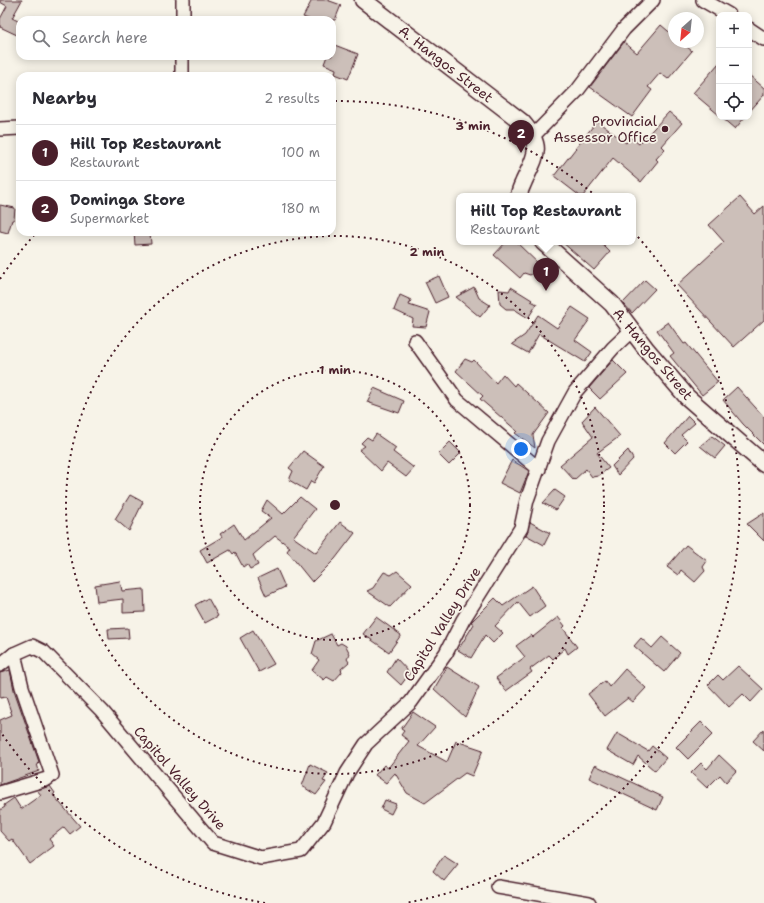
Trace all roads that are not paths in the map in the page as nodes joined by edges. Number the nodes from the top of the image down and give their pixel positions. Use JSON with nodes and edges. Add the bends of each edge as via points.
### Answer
{"nodes":[{"id":1,"x":183,"y":0,"type":"edge"},
{"id":2,"x":363,"y":0,"type":"edge"},
{"id":3,"x":653,"y":0,"type":"edge"},
{"id":4,"x":703,"y":0,"type":"edge"},
{"id":5,"x":724,"y":12,"type":"edge"},
{"id":6,"x":183,"y":16,"type":"edge"},
{"id":7,"x":752,"y":31,"type":"edge"},
{"id":8,"x":764,"y":39,"type":"edge"},
{"id":9,"x":182,"y":60,"type":"edge"},
{"id":10,"x":182,"y":72,"type":"edge"},
{"id":11,"x":16,"y":128,"type":"edge"},
{"id":12,"x":0,"y":129,"type":"edge"},
{"id":13,"x":534,"y":135,"type":"junction"},
{"id":14,"x":520,"y":193,"type":"edge"},
{"id":15,"x":545,"y":245,"type":"edge"},
{"id":16,"x":632,"y":330,"type":"junction"},
{"id":17,"x":415,"y":340,"type":"dead end"},
{"id":18,"x":764,"y":464,"type":"edge"},
{"id":19,"x":539,"y":469,"type":"junction"},
{"id":20,"x":14,"y":654,"type":"junction"},
{"id":21,"x":0,"y":665,"type":"edge"},
{"id":22,"x":0,"y":793,"type":"edge"},
{"id":23,"x":498,"y":887,"type":"dead end"},
{"id":24,"x":589,"y":903,"type":"edge"}],
"edges":[{"from":1,"to":6,"type":"street"},
{"from":2,"to":13,"type":"street","name":"A. Hangos Street","via":[[522,122]]},
{"from":3,"to":13,"type":"street","via":[[624,29],[577,91]]},
{"from":4,"to":5,"type":"street"},
{"from":7,"to":8,"type":"street"},
{"from":9,"to":10,"type":"street"},
{"from":11,"to":12,"type":"street"},
{"from":13,"to":14,"type":"street","via":[[535,158]]},
{"from":15,"to":16,"type":"street","name":"A. Hangos Street","via":[[601,294]]},
{"from":16,"to":18,"type":"street","name":"A. Hangos Street","via":[[687,397]]},
{"from":16,"to":19,"type":"street","name":"Capitol Valley Drive","via":[[575,392],[548,441]]},
{"from":17,"to":19,"type":"street","via":[[457,400]]},
{"from":19,"to":20,"type":"street","name":"Capitol Valley Drive","via":[[527,500],[521,528],[463,620],[446,652],[411,702],[366,744],[348,773],[324,822],[301,851],[261,858],[213,843],[102,711],[44,652],[32,646]]},
{"from":20,"to":21,"type":"street","name":"Capitol Valley Drive"},
{"from":20,"to":22,"type":"street","via":[[22,687],[52,775],[48,779]]},
{"from":23,"to":24,"type":"street"}]}
